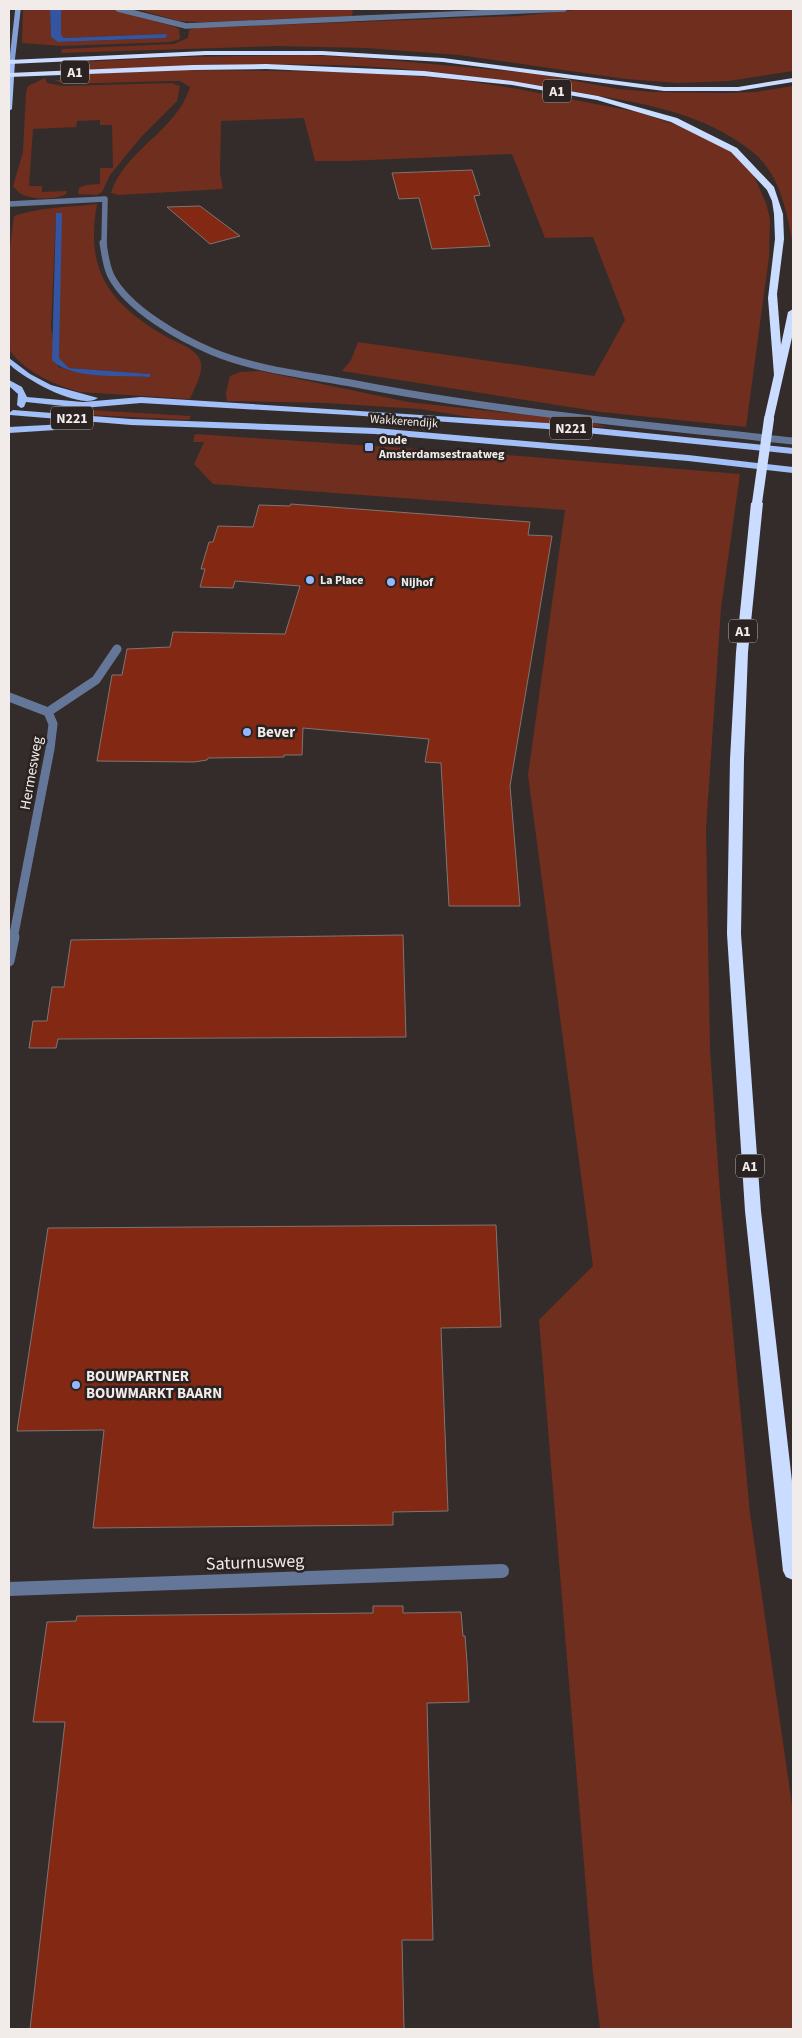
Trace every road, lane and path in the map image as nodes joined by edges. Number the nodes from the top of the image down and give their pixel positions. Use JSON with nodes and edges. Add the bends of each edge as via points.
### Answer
{"nodes":[{"id":1,"x":18,"y":9,"type":"edge"},
{"id":2,"x":118,"y":9,"type":"edge"},
{"id":3,"x":564,"y":9,"type":"edge"},
{"id":4,"x":11,"y":62,"type":"edge"},
{"id":5,"x":10,"y":75,"type":"edge"},
{"id":6,"x":793,"y":80,"type":"edge"},
{"id":7,"x":9,"y":108,"type":"edge"},
{"id":8,"x":9,"y":204,"type":"edge"},
{"id":9,"x":793,"y":312,"type":"edge"},
{"id":10,"x":9,"y":360,"type":"edge"},
{"id":11,"x":778,"y":374,"type":"junction"},
{"id":12,"x":9,"y":383,"type":"edge"},
{"id":13,"x":24,"y":399,"type":"junction"},
{"id":14,"x":141,"y":400,"type":"junction"},
{"id":15,"x":11,"y":414,"type":"edge"},
{"id":16,"x":131,"y":422,"type":"junction"},
{"id":17,"x":9,"y":430,"type":"edge"},
{"id":18,"x":793,"y":440,"type":"edge"},
{"id":19,"x":793,"y":451,"type":"edge"},
{"id":20,"x":793,"y":470,"type":"edge"},
{"id":21,"x":117,"y":649,"type":"dead end"},
{"id":22,"x":9,"y":697,"type":"edge"},
{"id":23,"x":48,"y":712,"type":"junction"},
{"id":24,"x":9,"y":962,"type":"edge"},
{"id":25,"x":502,"y":1571,"type":"dead end"},
{"id":26,"x":793,"y":1571,"type":"edge"},
{"id":27,"x":9,"y":1589,"type":"edge"}],
"edges":[{"from":1,"to":4,"type":"main road"},
{"from":2,"to":3,"type":"street","via":[[186,26]]},
{"from":4,"to":5,"type":"main road"},
{"from":4,"to":6,"type":"highway","number":"A1","via":[[206,53],[322,53],[443,60],[664,89],[738,89]]},
{"from":5,"to":7,"type":"main road"},
{"from":5,"to":11,"type":"highway","number":"A1","via":[[227,66],[383,70],[480,79],[578,95],[636,108],[684,124],[722,142],[745,158],[761,174],[776,202],[780,233],[772,292]]},
{"from":8,"to":18,"type":"street","name":"Wakkerendijk","via":[[105,199],[104,245],[117,284],[173,332],[200,347],[240,361],[370,388],[484,406]]},
{"from":9,"to":11,"type":"highway","number":"A1"},
{"from":10,"to":14,"type":"main road","number":"N221","via":[[20,370],[62,393]]},
{"from":11,"to":26,"type":"highway","number":"A1","bridge":true,"via":[[757,503],[742,652],[734,934],[753,1211]]},
{"from":12,"to":13,"type":"main road","via":[[20,390]]},
{"from":13,"to":14,"type":"main road","name":"Wakkerendijk","number":"N221","via":[[83,405]]},
{"from":13,"to":15,"type":"main road","number":"N221"},
{"from":14,"to":19,"type":"main road","name":"Wakkerendijk","number":"N221","via":[[547,426]]},
{"from":15,"to":16,"type":"main road","name":"Wakkerendijk","number":"N221"},
{"from":16,"to":17,"type":"main road","number":"N221"},
{"from":16,"to":20,"type":"main road","name":"Wakkerendijk","number":"N221","via":[[392,433],[540,444]]},
{"from":21,"to":23,"type":"street","via":[[96,680]]},
{"from":22,"to":23,"type":"street"},
{"from":23,"to":24,"type":"street","name":"Hermesweg","via":[[53,724],[50,749]]},
{"from":25,"to":27,"type":"street","name":"Saturnusweg"}]}
